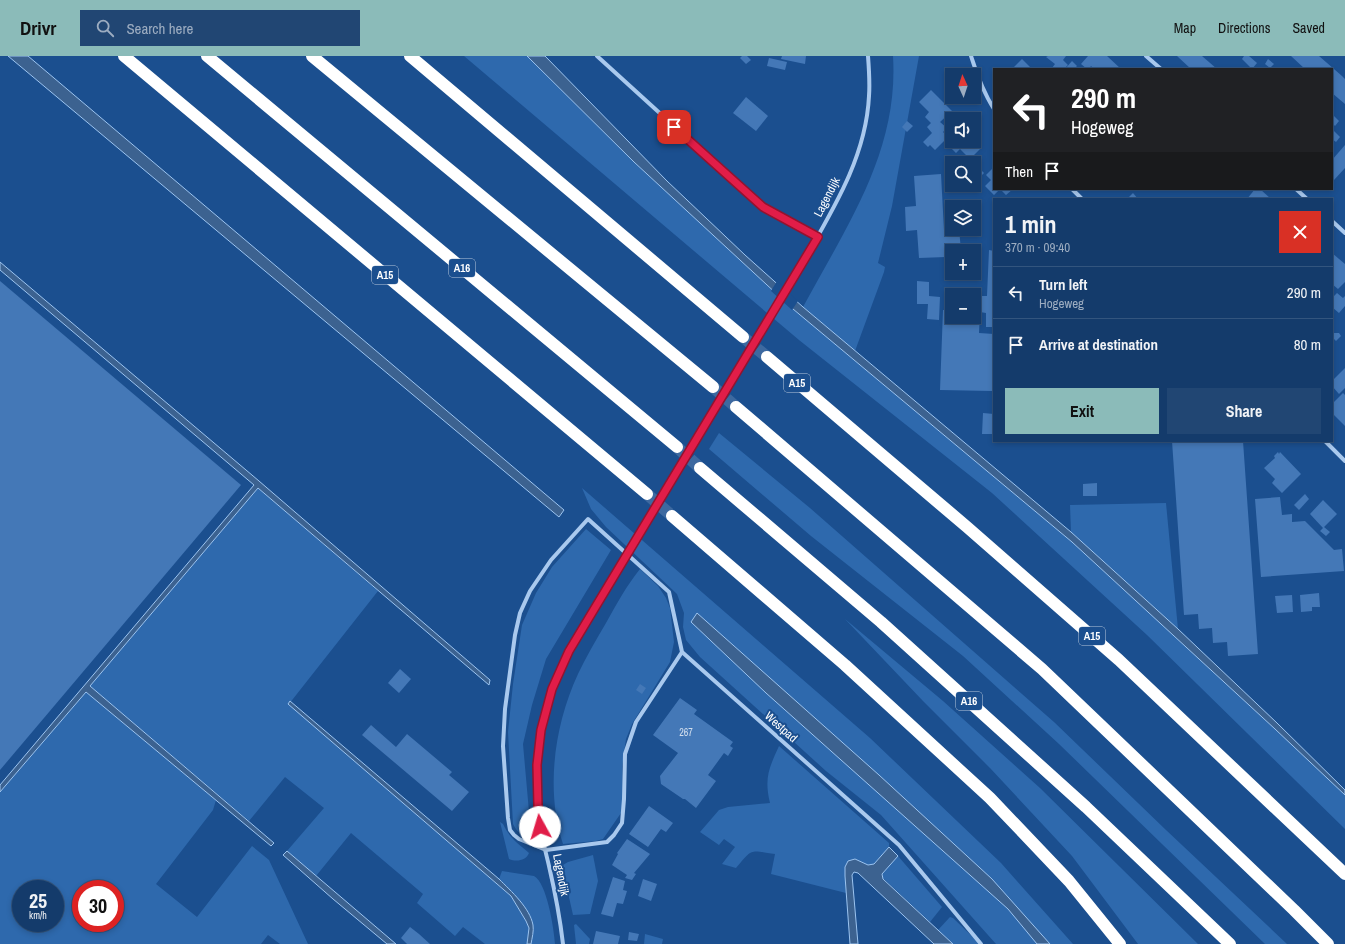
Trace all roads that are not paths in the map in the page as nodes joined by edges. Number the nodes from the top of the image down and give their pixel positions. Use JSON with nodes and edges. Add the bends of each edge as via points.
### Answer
{"nodes":[{"id":1,"x":124,"y":56,"type":"edge"},
{"id":2,"x":207,"y":56,"type":"edge"},
{"id":3,"x":312,"y":56,"type":"edge"},
{"id":4,"x":410,"y":56,"type":"edge"},
{"id":5,"x":597,"y":56,"type":"edge"},
{"id":6,"x":868,"y":56,"type":"edge"},
{"id":7,"x":971,"y":56,"type":"edge"},
{"id":8,"x":1146,"y":56,"type":"edge"},
{"id":9,"x":1160,"y":68,"type":"edge"},
{"id":10,"x":993,"y":107,"type":"edge"},
{"id":11,"x":1073,"y":190,"type":"edge"},
{"id":12,"x":1297,"y":190,"type":"edge"},
{"id":13,"x":1081,"y":198,"type":"edge"},
{"id":14,"x":1306,"y":198,"type":"edge"},
{"id":15,"x":1333,"y":222,"type":"edge"},
{"id":16,"x":1345,"y":233,"type":"edge"},
{"id":17,"x":818,"y":237,"type":"junction"},
{"id":18,"x":743,"y":337,"type":"tunnel mouth"},
{"id":19,"x":767,"y":357,"type":"tunnel mouth"},
{"id":20,"x":713,"y":387,"type":"tunnel mouth"},
{"id":21,"x":736,"y":407,"type":"tunnel mouth"},
{"id":22,"x":1325,"y":442,"type":"edge"},
{"id":23,"x":677,"y":447,"type":"tunnel mouth"},
{"id":24,"x":1345,"y":461,"type":"edge"},
{"id":25,"x":700,"y":468,"type":"tunnel mouth"},
{"id":26,"x":647,"y":494,"type":"tunnel mouth"},
{"id":27,"x":672,"y":516,"type":"tunnel mouth"},
{"id":28,"x":682,"y":652,"type":"junction"},
{"id":29,"x":546,"y":850,"type":"junction"},
{"id":30,"x":1345,"y":874,"type":"edge"},
{"id":31,"x":563,"y":944,"type":"edge"},
{"id":32,"x":981,"y":944,"type":"edge"},
{"id":33,"x":1120,"y":944,"type":"edge"},
{"id":34,"x":1230,"y":944,"type":"edge"},
{"id":35,"x":1328,"y":944,"type":"edge"}],
"edges":[{"from":1,"to":26,"type":"highway","number":"A15"},
{"from":2,"to":23,"type":"highway","number":"A16"},
{"from":3,"to":20,"type":"highway"},
{"from":4,"to":18,"type":"highway"},
{"from":5,"to":17,"type":"street","via":[[763,207]]},
{"from":6,"to":17,"type":"street","name":"Lagendijk","via":[[869,96],[866,123],[855,162]]},
{"from":7,"to":10,"type":"street","via":[[985,95]]},
{"from":8,"to":9,"type":"street"},
{"from":11,"to":13,"type":"street"},
{"from":12,"to":14,"type":"street"},
{"from":15,"to":16,"type":"street"},
{"from":17,"to":29,"type":"street","name":"Lagendijk","bridge":true,"via":[[569,651],[552,689],[541,730],[537,765],[540,827]]},
{"from":19,"to":30,"type":"highway","number":"A15","via":[[1114,655]]},
{"from":21,"to":35,"type":"highway","via":[[1042,669]]},
{"from":22,"to":24,"type":"street"},
{"from":25,"to":34,"type":"highway","number":"A16","via":[[881,622],[1086,807]]},
{"from":27,"to":33,"type":"highway","via":[[845,665],[990,798],[1070,881]]},
{"from":28,"to":29,"type":"street","via":[[636,722],[625,754],[622,823],[614,835],[607,842]]},
{"from":28,"to":29,"type":"street","via":[[670,592],[588,519],[551,560],[530,591],[520,613],[508,682],[503,746],[510,830],[519,839]]},
{"from":28,"to":32,"type":"street","name":"Westpad","via":[[899,845]]},
{"from":29,"to":31,"type":"street","name":"Lagendijk"}]}
